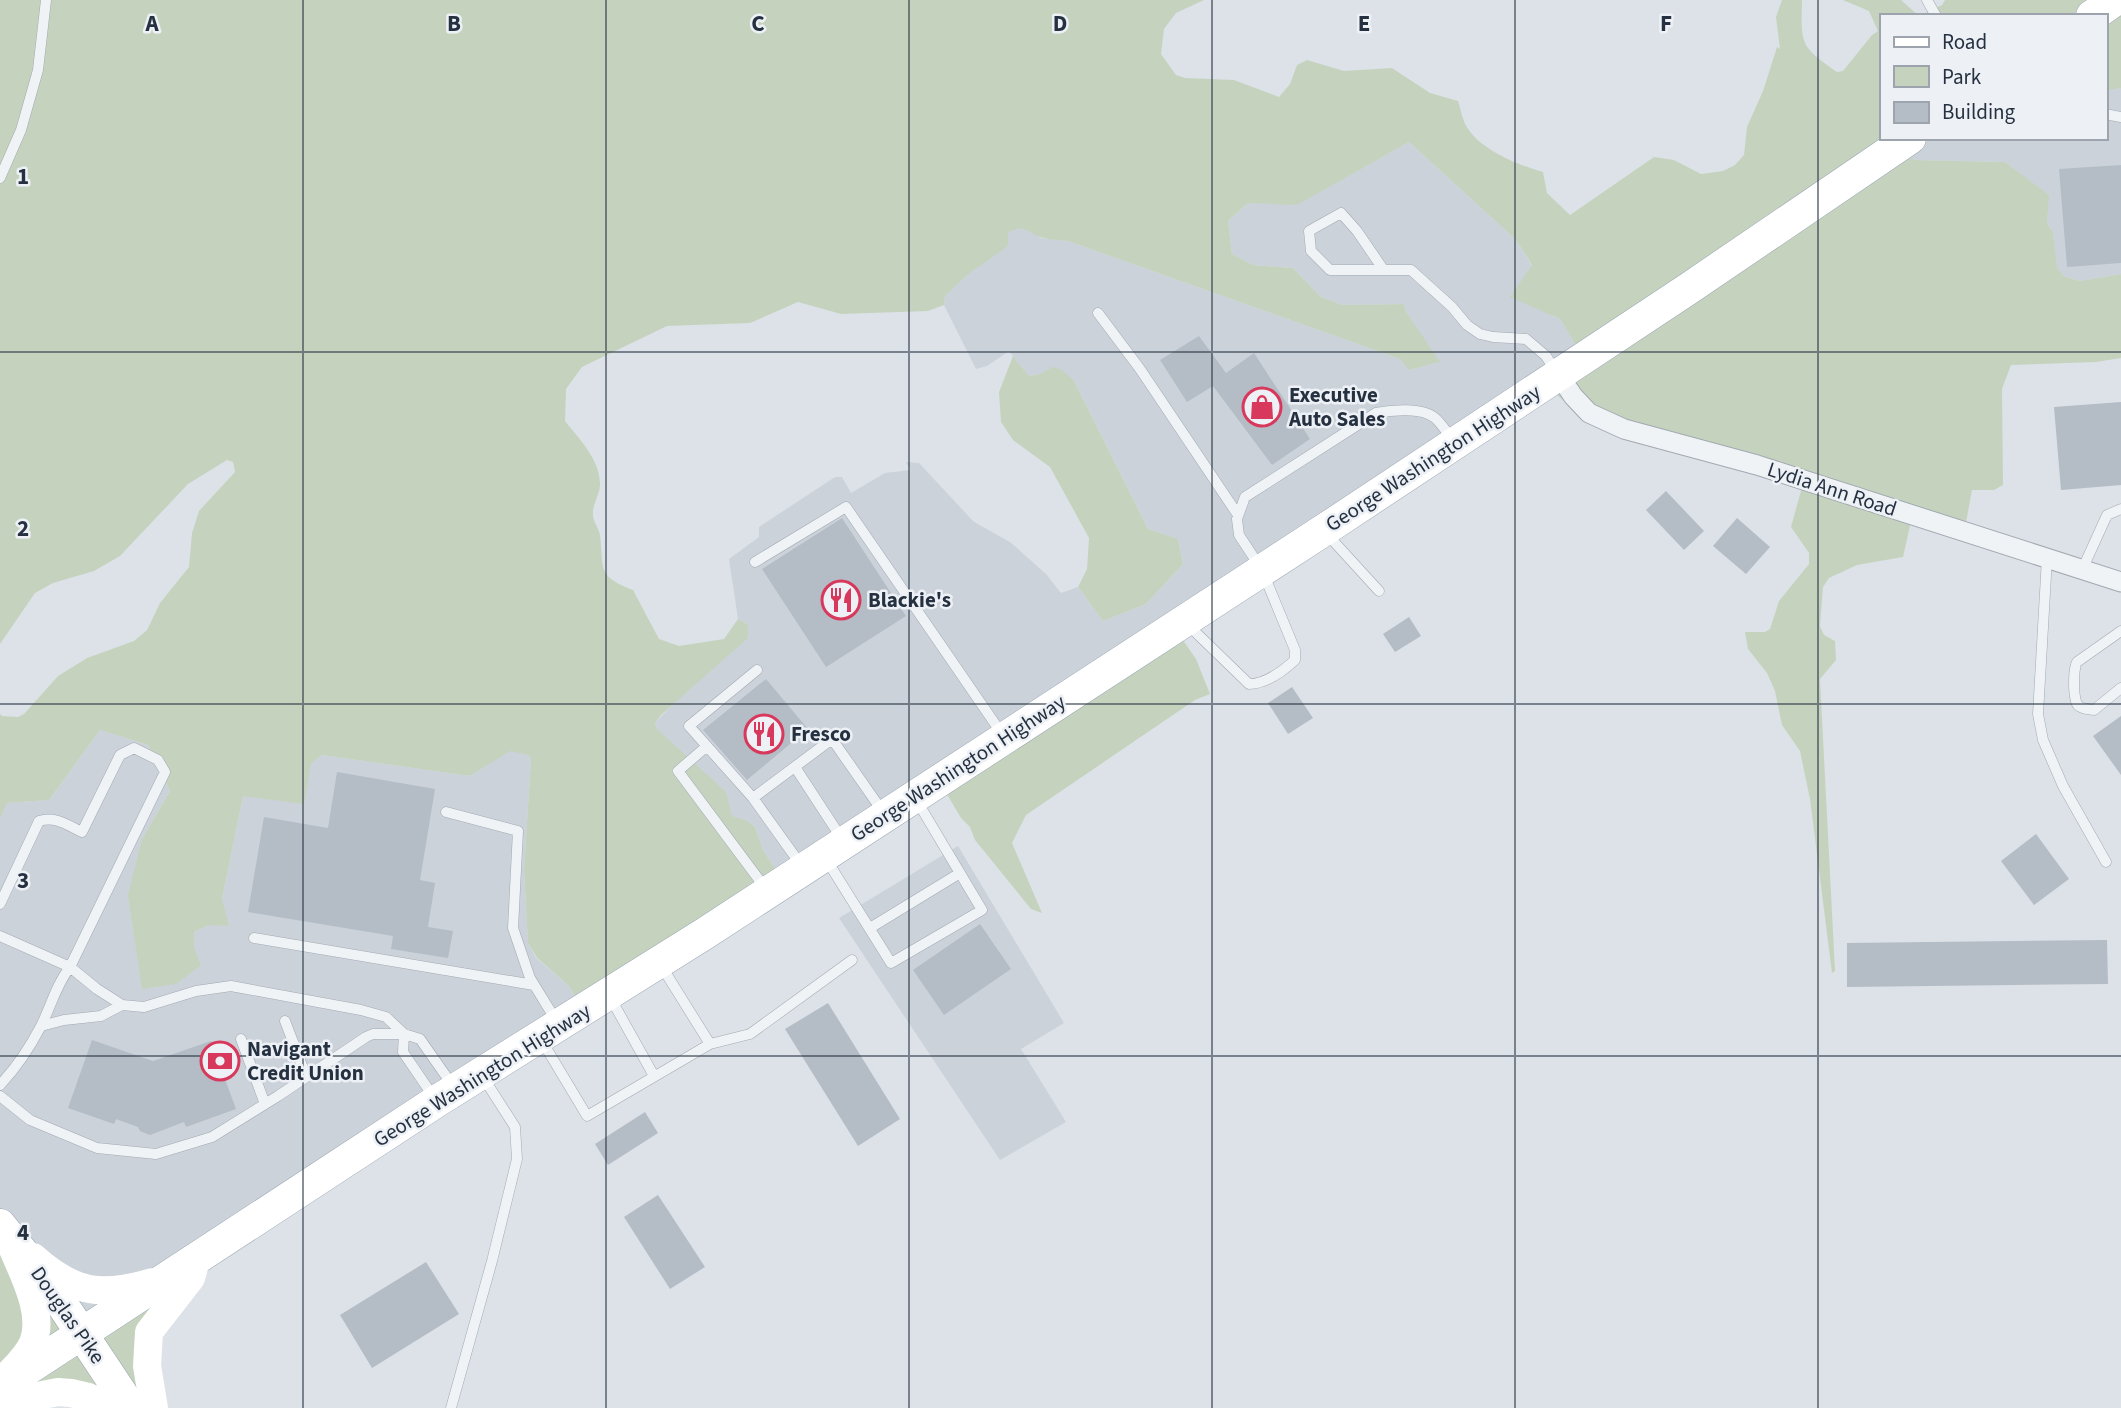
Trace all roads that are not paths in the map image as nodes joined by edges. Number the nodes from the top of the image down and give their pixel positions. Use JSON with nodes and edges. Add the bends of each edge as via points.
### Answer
{"nodes":[{"id":1,"x":46,"y":0,"type":"edge"},
{"id":2,"x":2115,"y":0,"type":"edge"},
{"id":3,"x":2095,"y":14,"type":"edge"},
{"id":4,"x":1907,"y":140,"type":"edge"},
{"id":5,"x":0,"y":178,"type":"edge"},
{"id":6,"x":1383,"y":270,"type":"junction"},
{"id":7,"x":1098,"y":313,"type":"dead end"},
{"id":8,"x":1559,"y":375,"type":"junction"},
{"id":9,"x":1455,"y":443,"type":"junction"},
{"id":10,"x":2121,"y":509,"type":"edge"},
{"id":11,"x":1238,"y":515,"type":"junction"},
{"id":12,"x":1324,"y":530,"type":"junction"},
{"id":13,"x":2047,"y":558,"type":"junction"},
{"id":14,"x":755,"y":562,"type":"dead end"},
{"id":15,"x":1262,"y":569,"type":"junction"},
{"id":16,"x":2082,"y":569,"type":"junction"},
{"id":17,"x":2121,"y":582,"type":"edge"},
{"id":18,"x":1379,"y":591,"type":"dead end"},
{"id":19,"x":1184,"y":621,"type":"junction"},
{"id":20,"x":2121,"y":631,"type":"edge"},
{"id":21,"x":757,"y":670,"type":"dead end"},
{"id":22,"x":2121,"y":688,"type":"edge"},
{"id":23,"x":1004,"y":738,"type":"junction"},
{"id":24,"x":707,"y":746,"type":"junction"},
{"id":25,"x":795,"y":767,"type":"junction"},
{"id":26,"x":914,"y":796,"type":"junction"},
{"id":27,"x":753,"y":798,"type":"junction"},
{"id":28,"x":446,"y":813,"type":"dead end"},
{"id":29,"x":885,"y":815,"type":"junction"},
{"id":30,"x":824,"y":855,"type":"junction"},
{"id":31,"x":2106,"y":862,"type":"dead end"},
{"id":32,"x":960,"y":873,"type":"junction"},
{"id":33,"x":768,"y":892,"type":"junction"},
{"id":34,"x":0,"y":904,"type":"edge"},
{"id":35,"x":870,"y":928,"type":"junction"},
{"id":36,"x":0,"y":936,"type":"edge"},
{"id":37,"x":254,"y":938,"type":"dead end"},
{"id":38,"x":852,"y":960,"type":"dead end"},
{"id":39,"x":659,"y":962,"type":"junction"},
{"id":40,"x":70,"y":967,"type":"junction"},
{"id":41,"x":534,"y":985,"type":"junction"},
{"id":42,"x":608,"y":994,"type":"junction"},
{"id":43,"x":122,"y":1005,"type":"junction"},
{"id":44,"x":285,"y":1021,"type":"dead end"},
{"id":45,"x":41,"y":1026,"type":"junction"},
{"id":46,"x":549,"y":1031,"type":"junction"},
{"id":47,"x":404,"y":1034,"type":"junction"},
{"id":48,"x":241,"y":1039,"type":"dead end"},
{"id":49,"x":710,"y":1044,"type":"junction"},
{"id":50,"x":306,"y":1076,"type":"junction"},
{"id":51,"x":654,"y":1076,"type":"junction"},
{"id":52,"x":0,"y":1085,"type":"edge"},
{"id":53,"x":457,"y":1088,"type":"junction"},
{"id":54,"x":0,"y":1096,"type":"edge"},
{"id":55,"x":265,"y":1104,"type":"junction"},
{"id":56,"x":4,"y":1230,"type":"edge"},
{"id":57,"x":196,"y":1260,"type":"junction"},
{"id":58,"x":82,"y":1334,"type":"junction"},
{"id":59,"x":0,"y":1385,"type":"edge"},
{"id":60,"x":0,"y":1396,"type":"edge"},
{"id":61,"x":115,"y":1408,"type":"edge"},
{"id":62,"x":131,"y":1408,"type":"edge"},
{"id":63,"x":154,"y":1408,"type":"edge"},
{"id":64,"x":451,"y":1408,"type":"edge"}],
"edges":[{"from":1,"to":5,"type":"lane","via":[[38,70],[21,130]]},
{"from":2,"to":3,"type":"main road"},
{"from":4,"to":8,"type":"main road","name":"George Washington Highway"},
{"from":6,"to":6,"type":"lane","via":[[1330,270],[1311,251],[1309,231],[1341,213]]},
{"from":6,"to":8,"type":"lane","via":[[1411,270],[1467,325],[1480,334],[1526,339]]},
{"from":7,"to":11,"type":"lane"},
{"from":8,"to":9,"type":"main road","name":"George Washington Highway"},
{"from":8,"to":13,"type":"street","name":"Lydia Ann Road","via":[[1590,413],[1624,429],[1757,465]]},
{"from":9,"to":11,"type":"lane","via":[[1427,413],[1376,413],[1245,497]]},
{"from":9,"to":12,"type":"main road","name":"George Washington Highway"},
{"from":10,"to":16,"type":"lane","via":[[2107,515]]},
{"from":11,"to":15,"type":"lane","via":[[1239,535]]},
{"from":12,"to":15,"type":"main road","name":"George Washington Highway"},
{"from":12,"to":18,"type":"lane"},
{"from":13,"to":16,"type":"street","name":"Lydia Ann Road"},
{"from":13,"to":31,"type":"lane","via":[[2038,714],[2043,740]]},
{"from":14,"to":23,"type":"lane","via":[[846,507]]},
{"from":15,"to":19,"type":"main road","name":"George Washington Highway"},
{"from":15,"to":19,"type":"lane","via":[[1295,650],[1295,660],[1287,667],[1258,684],[1249,684]]},
{"from":16,"to":17,"type":"street","name":"Lydia Ann Road"},
{"from":19,"to":23,"type":"main road","name":"George Washington Highway"},
{"from":20,"to":22,"type":"lane","via":[[2073,669],[2077,704],[2082,708],[2094,710]]},
{"from":21,"to":24,"type":"lane","via":[[689,726]]},
{"from":23,"to":26,"type":"main road","name":"George Washington Highway"},
{"from":24,"to":27,"type":"lane"},
{"from":24,"to":33,"type":"lane","via":[[678,771]]},
{"from":25,"to":27,"type":"lane"},
{"from":25,"to":29,"type":"lane","via":[[832,740]]},
{"from":25,"to":30,"type":"lane"},
{"from":26,"to":29,"type":"main road","name":"George Washington Highway"},
{"from":26,"to":32,"type":"lane"},
{"from":27,"to":30,"type":"lane"},
{"from":28,"to":41,"type":"lane","via":[[518,831],[513,929]]},
{"from":29,"to":30,"type":"main road","name":"George Washington Highway"},
{"from":30,"to":33,"type":"main road","name":"George Washington Highway"},
{"from":30,"to":35,"type":"lane"},
{"from":32,"to":35,"type":"lane"},
{"from":32,"to":35,"type":"lane","via":[[982,910],[891,963]]},
{"from":33,"to":39,"type":"main road","name":"George Washington Highway"},
{"from":34,"to":40,"type":"lane","via":[[39,821],[57,819],[82,832],[120,755],[134,748],[158,760],[165,772]]},
{"from":36,"to":40,"type":"lane"},
{"from":37,"to":41,"type":"lane"},
{"from":38,"to":49,"type":"lane","via":[[750,1034]]},
{"from":39,"to":42,"type":"main road","name":"George Washington Highway"},
{"from":39,"to":49,"type":"lane"},
{"from":40,"to":43,"type":"lane"},
{"from":40,"to":45,"type":"lane"},
{"from":41,"to":46,"type":"lane"},
{"from":42,"to":46,"type":"main road","name":"George Washington Highway"},
{"from":42,"to":51,"type":"lane"},
{"from":43,"to":45,"type":"lane","via":[[101,1016]]},
{"from":43,"to":47,"type":"lane","via":[[144,1007],[231,986],[386,1017]]},
{"from":44,"to":50,"type":"lane"},
{"from":45,"to":52,"type":"lane"},
{"from":46,"to":51,"type":"lane","via":[[587,1116]]},
{"from":46,"to":53,"type":"main road","name":"George Washington Highway"},
{"from":47,"to":50,"type":"lane","via":[[373,1034]]},
{"from":47,"to":53,"type":"lane","via":[[420,1039]]},
{"from":47,"to":53,"type":"lane","via":[[402,1052]]},
{"from":48,"to":55,"type":"lane"},
{"from":49,"to":51,"type":"lane"},
{"from":50,"to":55,"type":"lane"},
{"from":53,"to":57,"type":"main road","name":"George Washington Highway"},
{"from":53,"to":64,"type":"lane","via":[[515,1127],[517,1159]]},
{"from":54,"to":55,"type":"lane","via":[[30,1120],[97,1148],[156,1154],[212,1136]]},
{"from":56,"to":57,"type":"main road","via":[[42,1265],[89,1290],[134,1288],[165,1279]]},
{"from":56,"to":58,"type":"main road","name":"Douglas Pike"},
{"from":56,"to":59,"type":"main road","via":[[30,1291],[35,1330],[27,1353]]},
{"from":57,"to":58,"type":"main road","name":"George Washington Highway"},
{"from":57,"to":63,"type":"main road","via":[[191,1278],[149,1332],[147,1366]]},
{"from":58,"to":59,"type":"main road","name":"George Washington Highway"},
{"from":58,"to":62,"type":"main road","name":"Douglas Pike"},
{"from":60,"to":61,"type":"main road","via":[[27,1398],[58,1392]]}]}
